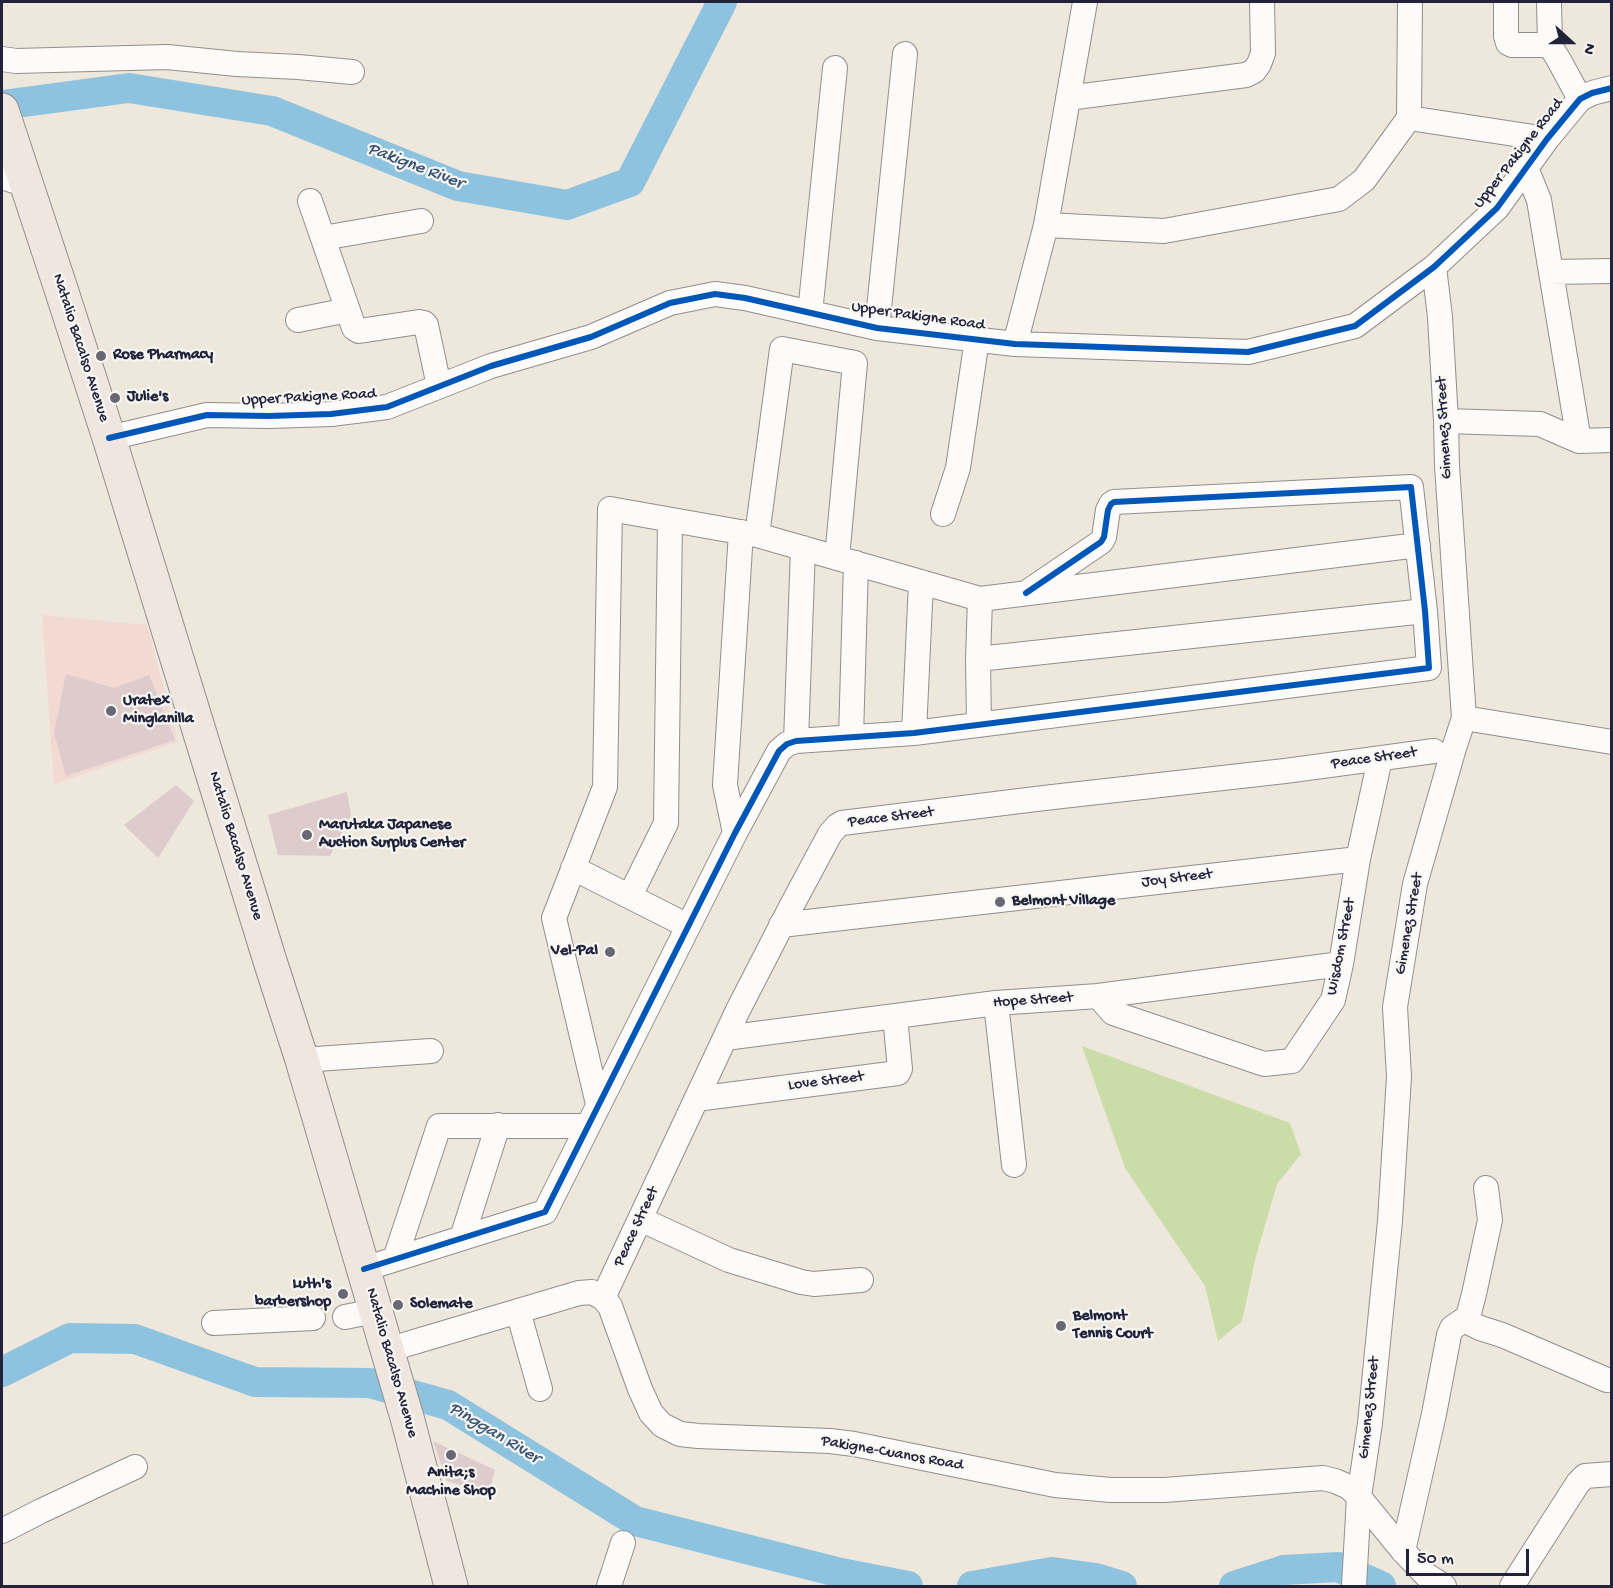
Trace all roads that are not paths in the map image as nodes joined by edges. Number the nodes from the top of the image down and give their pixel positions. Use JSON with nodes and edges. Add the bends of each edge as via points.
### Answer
{"nodes":[{"id":1,"x":1085,"y":2,"type":"edge"},
{"id":2,"x":1262,"y":2,"type":"edge"},
{"id":3,"x":1410,"y":2,"type":"edge"},
{"id":4,"x":1506,"y":2,"type":"edge"},
{"id":5,"x":1549,"y":2,"type":"edge"},
{"id":6,"x":1550,"y":45,"type":"junction"},
{"id":7,"x":905,"y":54,"type":"dead end"},
{"id":8,"x":2,"y":59,"type":"edge"},
{"id":9,"x":835,"y":68,"type":"dead end"},
{"id":10,"x":352,"y":72,"type":"dead end"},
{"id":11,"x":1611,"y":88,"type":"edge"},
{"id":12,"x":1068,"y":98,"type":"junction"},
{"id":13,"x":1580,"y":99,"type":"junction"},
{"id":14,"x":2,"y":110,"type":"edge"},
{"id":15,"x":1409,"y":118,"type":"junction"},
{"id":16,"x":1547,"y":139,"type":"junction"},
{"id":17,"x":1526,"y":168,"type":"junction"},
{"id":18,"x":15,"y":173,"type":"edge"},
{"id":19,"x":310,"y":201,"type":"dead end"},
{"id":20,"x":421,"y":221,"type":"dead end"},
{"id":21,"x":1046,"y":225,"type":"junction"},
{"id":22,"x":323,"y":238,"type":"junction"},
{"id":23,"x":1434,"y":267,"type":"junction"},
{"id":24,"x":1551,"y":272,"type":"junction"},
{"id":25,"x":1611,"y":272,"type":"edge"},
{"id":26,"x":348,"y":310,"type":"junction"},
{"id":27,"x":810,"y":313,"type":"junction"},
{"id":28,"x":298,"y":320,"type":"dead end"},
{"id":29,"x":877,"y":328,"type":"junction"},
{"id":30,"x":977,"y":339,"type":"junction"},
{"id":31,"x":1015,"y":344,"type":"junction"},
{"id":32,"x":439,"y":386,"type":"junction"},
{"id":33,"x":1446,"y":421,"type":"junction"},
{"id":34,"x":109,"y":438,"type":"junction"},
{"id":35,"x":1579,"y":441,"type":"junction"},
{"id":36,"x":1611,"y":441,"type":"edge"},
{"id":37,"x":943,"y":514,"type":"dead end"},
{"id":38,"x":670,"y":520,"type":"junction"},
{"id":39,"x":749,"y":534,"type":"junction"},
{"id":40,"x":1418,"y":545,"type":"junction"},
{"id":41,"x":803,"y":548,"type":"junction"},
{"id":42,"x":847,"y":560,"type":"junction"},
{"id":43,"x":921,"y":582,"type":"junction"},
{"id":44,"x":1026,"y":593,"type":"junction"},
{"id":45,"x":980,"y":599,"type":"junction"},
{"id":46,"x":1425,"y":611,"type":"junction"},
{"id":47,"x":978,"y":659,"type":"junction"},
{"id":48,"x":1464,"y":718,"type":"junction"},
{"id":49,"x":979,"y":724,"type":"junction"},
{"id":50,"x":914,"y":733,"type":"junction"},
{"id":51,"x":851,"y":737,"type":"junction"},
{"id":52,"x":796,"y":741,"type":"junction"},
{"id":53,"x":1611,"y":741,"type":"edge"},
{"id":54,"x":1434,"y":751,"type":"dead end"},
{"id":55,"x":1380,"y":759,"type":"junction"},
{"id":56,"x":735,"y":833,"type":"junction"},
{"id":57,"x":1358,"y":858,"type":"junction"},
{"id":58,"x":573,"y":868,"type":"junction"},
{"id":59,"x":630,"y":897,"type":"junction"},
{"id":60,"x":781,"y":925,"type":"junction"},
{"id":61,"x":688,"y":926,"type":"junction"},
{"id":62,"x":1341,"y":964,"type":"junction"},
{"id":63,"x":1098,"y":996,"type":"junction"},
{"id":64,"x":996,"y":1003,"type":"junction"},
{"id":65,"x":895,"y":1016,"type":"junction"},
{"id":66,"x":725,"y":1038,"type":"junction"},
{"id":67,"x":431,"y":1051,"type":"dead end"},
{"id":68,"x":302,"y":1060,"type":"junction"},
{"id":69,"x":696,"y":1099,"type":"junction"},
{"id":70,"x":598,"y":1104,"type":"junction"},
{"id":71,"x":498,"y":1125,"type":"junction"},
{"id":72,"x":588,"y":1126,"type":"junction"},
{"id":73,"x":1014,"y":1165,"type":"dead end"},
{"id":74,"x":1486,"y":1188,"type":"dead end"},
{"id":75,"x":640,"y":1219,"type":"junction"},
{"id":76,"x":462,"y":1238,"type":"junction"},
{"id":77,"x":395,"y":1259,"type":"junction"},
{"id":78,"x":364,"y":1269,"type":"junction"},
{"id":79,"x":861,"y":1280,"type":"dead end"},
{"id":80,"x":603,"y":1298,"type":"junction"},
{"id":81,"x":518,"y":1311,"type":"junction"},
{"id":82,"x":313,"y":1318,"type":"dead end"},
{"id":83,"x":1464,"y":1320,"type":"junction"},
{"id":84,"x":214,"y":1323,"type":"dead end"},
{"id":85,"x":390,"y":1359,"type":"junction"},
{"id":86,"x":1607,"y":1380,"type":"dead end"},
{"id":87,"x":540,"y":1389,"type":"dead end"},
{"id":88,"x":135,"y":1467,"type":"dead end"},
{"id":89,"x":1611,"y":1474,"type":"edge"},
{"id":90,"x":1359,"y":1497,"type":"junction"},
{"id":91,"x":2,"y":1532,"type":"edge"},
{"id":92,"x":623,"y":1543,"type":"dead end"},
{"id":93,"x":1403,"y":1551,"type":"junction"},
{"id":94,"x":1355,"y":1575,"type":"edge"},
{"id":95,"x":451,"y":1587,"type":"edge"},
{"id":96,"x":609,"y":1587,"type":"edge"},
{"id":97,"x":1444,"y":1587,"type":"edge"},
{"id":98,"x":1512,"y":1587,"type":"edge"}],
"edges":[{"from":1,"to":12,"type":"street"},
{"from":2,"to":12,"type":"street","via":[[1263,53],[1259,64],[1246,75]]},
{"from":3,"to":15,"type":"street"},
{"from":4,"to":6,"type":"street","via":[[1508,43]]},
{"from":5,"to":6,"type":"street"},
{"from":6,"to":13,"type":"street"},
{"from":7,"to":29,"type":"street"},
{"from":8,"to":10,"type":"street","via":[[167,57]]},
{"from":9,"to":27,"type":"street"},
{"from":11,"to":13,"type":"street","name":"Upper Pakigne Road"},
{"from":12,"to":21,"type":"street"},
{"from":13,"to":16,"type":"street","name":"Upper Pakigne Road"},
{"from":14,"to":18,"type":"highway","name":"Natalio Bacalso Avenue"},
{"from":15,"to":16,"type":"street"},
{"from":15,"to":21,"type":"street","via":[[1364,180],[1339,199],[1164,231]]},
{"from":16,"to":17,"type":"street","name":"Upper Pakigne Road"},
{"from":17,"to":23,"type":"street","name":"Upper Pakigne Road","via":[[1497,208]]},
{"from":17,"to":24,"type":"street","via":[[1539,200]]},
{"from":18,"to":34,"type":"highway","name":"Natalio Bacalso Avenue"},
{"from":19,"to":22,"type":"street"},
{"from":20,"to":22,"type":"street"},
{"from":21,"to":31,"type":"street"},
{"from":22,"to":26,"type":"street"},
{"from":23,"to":31,"type":"street","name":"Upper Pakigne Road","via":[[1355,326],[1248,352]]},
{"from":23,"to":33,"type":"street","name":"Gimenez Street"},
{"from":24,"to":25,"type":"street"},
{"from":24,"to":35,"type":"street"},
{"from":26,"to":28,"type":"street"},
{"from":26,"to":32,"type":"street","via":[[356,330],[424,323]]},
{"from":27,"to":29,"type":"street","name":"Upper Pakigne Road"},
{"from":27,"to":32,"type":"street","name":"Upper Pakigne Road","via":[[715,294],[670,303],[591,338],[491,366]]},
{"from":29,"to":30,"type":"street","name":"Upper Pakigne Road"},
{"from":30,"to":31,"type":"street","name":"Upper Pakigne Road"},
{"from":30,"to":37,"type":"street","via":[[958,468]]},
{"from":32,"to":34,"type":"street","name":"Upper Pakigne Road","via":[[387,407],[331,414],[207,415]]},
{"from":33,"to":35,"type":"street","via":[[1540,424]]},
{"from":33,"to":48,"type":"street","name":"Gimenez Street"},
{"from":34,"to":68,"type":"highway","name":"Natalio Bacalso Avenue"},
{"from":35,"to":36,"type":"street"},
{"from":38,"to":39,"type":"street"},
{"from":38,"to":58,"type":"street","via":[[610,509],[605,787]]},
{"from":38,"to":59,"type":"street","via":[[666,823]]},
{"from":39,"to":41,"type":"street"},
{"from":39,"to":42,"type":"street","via":[[782,349],[855,363]]},
{"from":39,"to":56,"type":"street","via":[[725,785]]},
{"from":40,"to":44,"type":"street"},
{"from":40,"to":44,"type":"street","via":[[1411,487],[1114,502],[1108,510],[1101,542]]},
{"from":40,"to":46,"type":"street"},
{"from":41,"to":42,"type":"street"},
{"from":41,"to":52,"type":"street"},
{"from":42,"to":43,"type":"street"},
{"from":42,"to":51,"type":"street"},
{"from":43,"to":45,"type":"street"},
{"from":43,"to":50,"type":"street"},
{"from":44,"to":45,"type":"street"},
{"from":45,"to":47,"type":"street"},
{"from":46,"to":47,"type":"street"},
{"from":46,"to":49,"type":"street","via":[[1429,668]]},
{"from":47,"to":49,"type":"street"},
{"from":48,"to":53,"type":"street"},
{"from":48,"to":90,"type":"street","name":"Gimenez Street","via":[[1415,884],[1395,1007],[1399,1077],[1390,1221]]},
{"from":49,"to":50,"type":"street"},
{"from":50,"to":51,"type":"street"},
{"from":51,"to":52,"type":"street"},
{"from":52,"to":56,"type":"street","via":[[779,751]]},
{"from":54,"to":55,"type":"street","name":"Peace Street"},
{"from":55,"to":57,"type":"street","name":"Wisdom Street"},
{"from":55,"to":60,"type":"street","name":"Peace Street","via":[[842,823],[830,834]]},
{"from":56,"to":61,"type":"street"},
{"from":57,"to":60,"type":"street","name":"Joy Street"},
{"from":57,"to":62,"type":"street","name":"Wisdom Street"},
{"from":58,"to":59,"type":"street"},
{"from":58,"to":70,"type":"street","via":[[554,918]]},
{"from":59,"to":61,"type":"street"},
{"from":60,"to":66,"type":"street","name":"Peace Street"},
{"from":61,"to":70,"type":"street"},
{"from":62,"to":63,"type":"street","name":"Hope Street"},
{"from":62,"to":63,"type":"street","name":"Wisdom Street","via":[[1333,1000],[1292,1060],[1264,1064],[1113,1013]]},
{"from":63,"to":64,"type":"street","name":"Hope Street"},
{"from":64,"to":65,"type":"street","name":"Hope Street"},
{"from":64,"to":73,"type":"street"},
{"from":65,"to":66,"type":"street","name":"Hope Street"},
{"from":65,"to":69,"type":"street","name":"Love Street","via":[[898,1073]]},
{"from":66,"to":69,"type":"street","name":"Peace Street"},
{"from":67,"to":68,"type":"street"},
{"from":68,"to":78,"type":"highway","name":"Natalio Bacalso Avenue"},
{"from":69,"to":75,"type":"street","name":"Peace Street"},
{"from":70,"to":72,"type":"street"},
{"from":71,"to":72,"type":"street"},
{"from":71,"to":76,"type":"street"},
{"from":71,"to":77,"type":"street","via":[[439,1126]]},
{"from":72,"to":76,"type":"street","via":[[544,1212]]},
{"from":74,"to":83,"type":"street","via":[[1489,1230],[1470,1313]]},
{"from":75,"to":79,"type":"street","via":[[719,1256],[801,1282]]},
{"from":75,"to":80,"type":"street","name":"Peace Street"},
{"from":76,"to":77,"type":"street"},
{"from":77,"to":78,"type":"street"},
{"from":78,"to":85,"type":"highway","name":"Natalio Bacalso Avenue","via":[[360,1314]]},
{"from":80,"to":81,"type":"street","via":[[592,1292],[579,1293]]},
{"from":80,"to":90,"type":"street","name":"Pakigne-Cuanos Road","via":[[610,1306],[651,1413],[662,1425],[680,1434],[854,1444],[1055,1485],[1164,1490],[1323,1478],[1349,1487]]},
{"from":81,"to":85,"type":"street"},
{"from":81,"to":87,"type":"street"},
{"from":82,"to":84,"type":"street"},
{"from":83,"to":86,"type":"street"},
{"from":83,"to":93,"type":"street","via":[[1449,1335]]},
{"from":85,"to":95,"type":"highway","name":"Natalio Bacalso Avenue"},
{"from":88,"to":91,"type":"street"},
{"from":89,"to":98,"type":"street","via":[[1585,1476],[1578,1483]]},
{"from":90,"to":93,"type":"street","name":"Pakigne-Cuanos Road"},
{"from":90,"to":94,"type":"street","name":"Gimenez Street"},
{"from":92,"to":96,"type":"street"},
{"from":93,"to":97,"type":"street","name":"Pakigne-Cuanos Road"}]}
